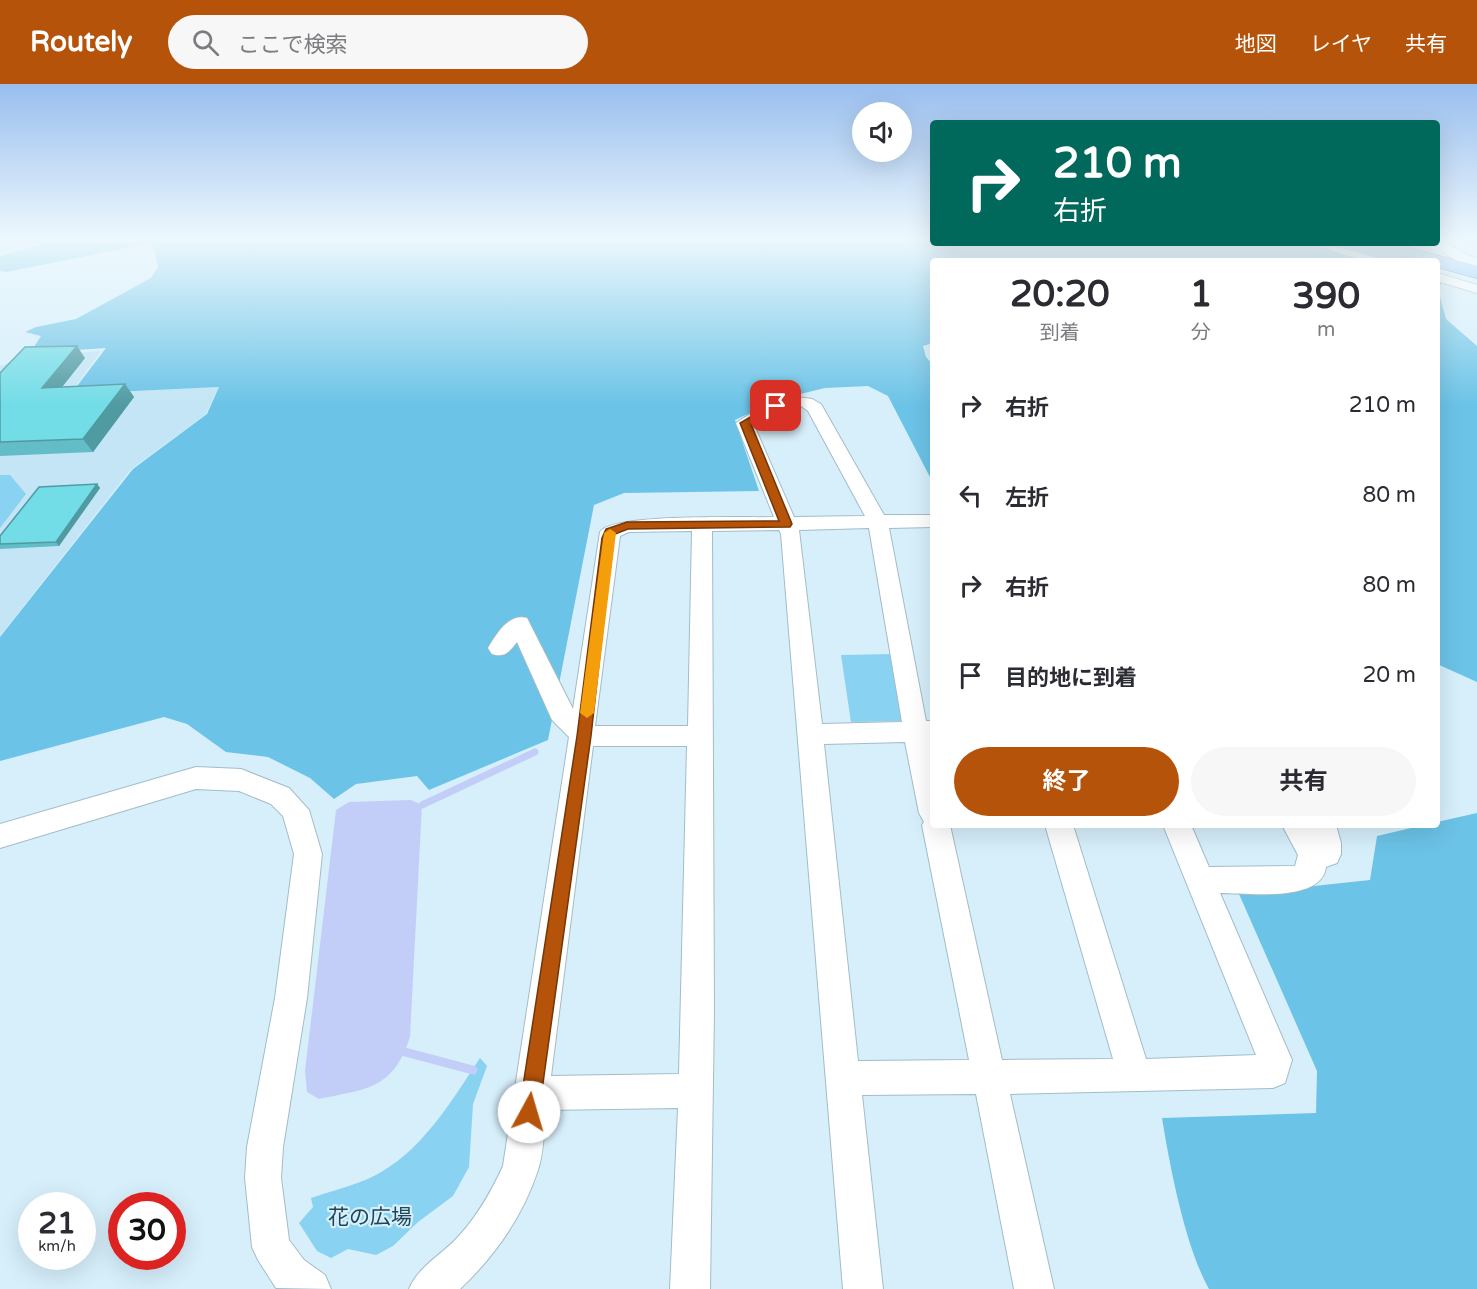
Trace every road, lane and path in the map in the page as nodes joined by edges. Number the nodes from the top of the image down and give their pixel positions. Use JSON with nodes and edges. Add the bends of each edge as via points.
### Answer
{"nodes":[{"id":1,"x":930,"y":521,"type":"edge"},
{"id":2,"x":878,"y":522,"type":"junction"},
{"id":3,"x":786,"y":524,"type":"junction"},
{"id":4,"x":702,"y":525,"type":"junction"},
{"id":5,"x":500,"y":648,"type":"dead end"},
{"id":6,"x":924,"y":731,"type":"edge"},
{"id":7,"x":808,"y":734,"type":"junction"},
{"id":8,"x":584,"y":736,"type":"junction"},
{"id":9,"x":699,"y":736,"type":"junction"},
{"id":10,"x":930,"y":786,"type":"edge"},
{"id":11,"x":937,"y":828,"type":"edge"},
{"id":12,"x":1060,"y":828,"type":"edge"},
{"id":13,"x":1178,"y":828,"type":"edge"},
{"id":14,"x":1298,"y":828,"type":"edge"},
{"id":15,"x":1323,"y":828,"type":"edge"},
{"id":16,"x":0,"y":836,"type":"edge"},
{"id":17,"x":1312,"y":854,"type":"junction"},
{"id":18,"x":1200,"y":880,"type":"junction"},
{"id":19,"x":990,"y":1076,"type":"junction"},
{"id":20,"x":1135,"y":1076,"type":"junction"},
{"id":21,"x":844,"y":1078,"type":"junction"},
{"id":22,"x":694,"y":1091,"type":"junction"},
{"id":23,"x":531,"y":1093,"type":"junction"},
{"id":24,"x":311,"y":1289,"type":"edge"},
{"id":25,"x":429,"y":1289,"type":"edge"},
{"id":26,"x":690,"y":1289,"type":"edge"},
{"id":27,"x":863,"y":1289,"type":"edge"},
{"id":28,"x":1034,"y":1289,"type":"edge"}],
"edges":[{"from":1,"to":2,"type":"street"},
{"from":2,"to":3,"type":"street"},
{"from":2,"to":3,"type":"street","via":[[815,408],[804,401],[788,400],[745,423]]},
{"from":2,"to":6,"type":"street"},
{"from":3,"to":4,"type":"street"},
{"from":3,"to":7,"type":"street","via":[[791,534]]},
{"from":4,"to":8,"type":"street","via":[[627,526],[610,532]]},
{"from":4,"to":9,"type":"street"},
{"from":5,"to":8,"type":"street","via":[[519,624],[561,713]]},
{"from":6,"to":7,"type":"street"},
{"from":6,"to":10,"type":"street"},
{"from":7,"to":21,"type":"street"},
{"from":8,"to":9,"type":"street"},
{"from":8,"to":23,"type":"street"},
{"from":9,"to":22,"type":"street"},
{"from":11,"to":19,"type":"street"},
{"from":12,"to":20,"type":"street"},
{"from":13,"to":18,"type":"street"},
{"from":14,"to":17,"type":"street"},
{"from":15,"to":17,"type":"street","via":[[1327,854]]},
{"from":16,"to":24,"type":"street","via":[[196,778],[241,780],[280,796],[293,808],[308,854],[263,1178],[271,1247],[290,1274]]},
{"from":17,"to":18,"type":"street","via":[[1312,870],[1292,880]]},
{"from":18,"to":20,"type":"street","via":[[1275,1060],[1273,1071]]},
{"from":19,"to":20,"type":"street"},
{"from":19,"to":21,"type":"street"},
{"from":19,"to":28,"type":"street"},
{"from":21,"to":27,"type":"street"},
{"from":22,"to":23,"type":"street"},
{"from":22,"to":26,"type":"street"},
{"from":23,"to":25,"type":"street","via":[[521,1168],[505,1207],[457,1268]]}]}
